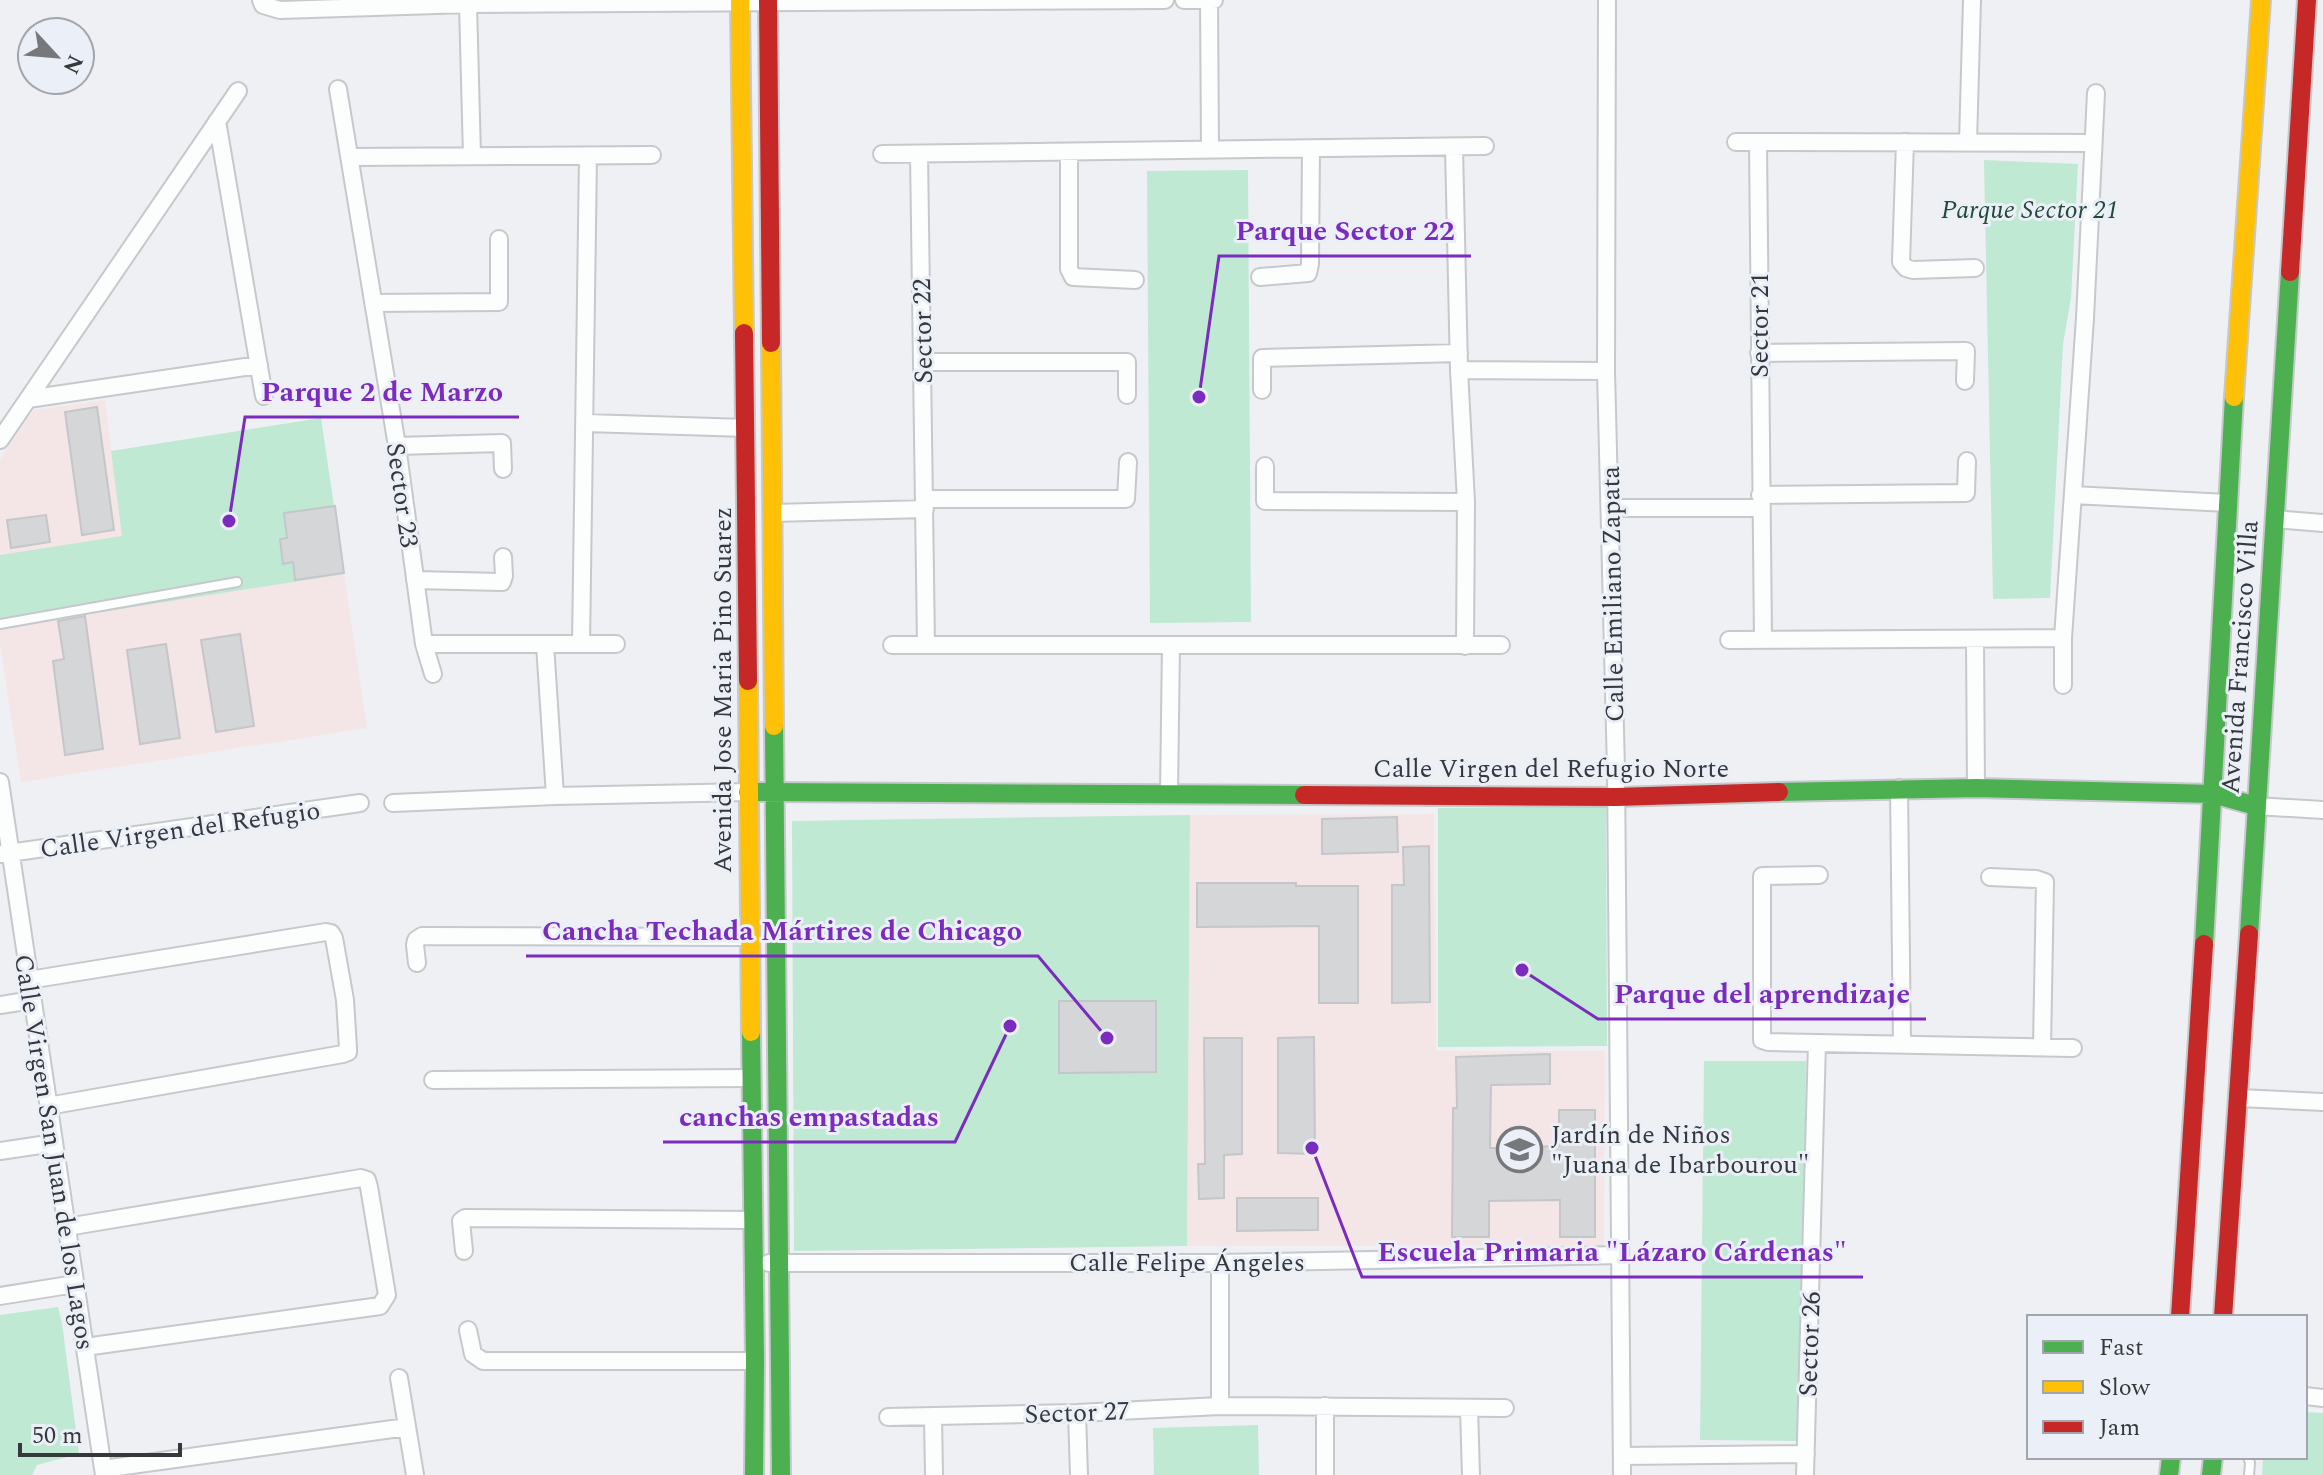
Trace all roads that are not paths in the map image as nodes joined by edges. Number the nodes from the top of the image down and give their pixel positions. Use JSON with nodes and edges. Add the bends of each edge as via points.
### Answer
{"nodes":[{"id":1,"x":1165,"y":0,"type":"edge"},
{"id":2,"x":1184,"y":0,"type":"edge"},
{"id":3,"x":1212,"y":0,"type":"edge"},
{"id":4,"x":1607,"y":0,"type":"edge"},
{"id":5,"x":1972,"y":0,"type":"edge"},
{"id":6,"x":2261,"y":0,"type":"edge"},
{"id":7,"x":262,"y":2,"type":"edge"},
{"id":8,"x":740,"y":2,"type":"edge"},
{"id":9,"x":768,"y":2,"type":"edge"},
{"id":10,"x":468,"y":4,"type":"junction"},
{"id":11,"x":2312,"y":8,"type":"edge"},
{"id":12,"x":338,"y":89,"type":"dead end"},
{"id":13,"x":238,"y":91,"type":"dead end"},
{"id":14,"x":2096,"y":93,"type":"dead end"},
{"id":15,"x":217,"y":121,"type":"junction"},
{"id":16,"x":1736,"y":142,"type":"dead end"},
{"id":17,"x":1758,"y":142,"type":"junction"},
{"id":18,"x":1905,"y":142,"type":"junction"},
{"id":19,"x":1968,"y":143,"type":"junction"},
{"id":20,"x":2093,"y":143,"type":"junction"},
{"id":21,"x":1485,"y":146,"type":"dead end"},
{"id":22,"x":1454,"y":147,"type":"junction"},
{"id":23,"x":1311,"y":149,"type":"junction"},
{"id":24,"x":1210,"y":150,"type":"junction"},
{"id":25,"x":1069,"y":152,"type":"junction"},
{"id":26,"x":882,"y":154,"type":"dead end"},
{"id":27,"x":919,"y":154,"type":"junction"},
{"id":28,"x":652,"y":155,"type":"dead end"},
{"id":29,"x":472,"y":156,"type":"junction"},
{"id":30,"x":588,"y":156,"type":"junction"},
{"id":31,"x":349,"y":157,"type":"junction"},
{"id":32,"x":499,"y":239,"type":"dead end"},
{"id":33,"x":1975,"y":268,"type":"dead end"},
{"id":34,"x":1260,"y":277,"type":"dead end"},
{"id":35,"x":1135,"y":280,"type":"dead end"},
{"id":36,"x":373,"y":303,"type":"junction"},
{"id":37,"x":1759,"y":353,"type":"junction"},
{"id":38,"x":1459,"y":361,"type":"junction"},
{"id":39,"x":922,"y":362,"type":"junction"},
{"id":40,"x":259,"y":365,"type":"junction"},
{"id":41,"x":1606,"y":371,"type":"junction"},
{"id":42,"x":1965,"y":381,"type":"dead end"},
{"id":43,"x":1262,"y":390,"type":"dead end"},
{"id":44,"x":1127,"y":395,"type":"dead end"},
{"id":45,"x":264,"y":396,"type":"dead end"},
{"id":46,"x":28,"y":399,"type":"junction"},
{"id":47,"x":586,"y":423,"type":"junction"},
{"id":48,"x":746,"y":428,"type":"junction"},
{"id":49,"x":0,"y":440,"type":"edge"},
{"id":50,"x":397,"y":446,"type":"junction"},
{"id":51,"x":1967,"y":461,"type":"dead end"},
{"id":52,"x":1128,"y":462,"type":"dead end"},
{"id":53,"x":1265,"y":466,"type":"dead end"},
{"id":54,"x":503,"y":469,"type":"dead end"},
{"id":55,"x":2073,"y":495,"type":"junction"},
{"id":56,"x":1761,"y":501,"type":"junction"},
{"id":57,"x":1466,"y":502,"type":"junction"},
{"id":58,"x":2227,"y":503,"type":"junction"},
{"id":59,"x":925,"y":504,"type":"junction"},
{"id":60,"x":1610,"y":508,"type":"junction"},
{"id":61,"x":773,"y":513,"type":"junction"},
{"id":62,"x":2274,"y":519,"type":"junction"},
{"id":63,"x":2323,"y":523,"type":"edge"},
{"id":64,"x":503,"y":557,"type":"dead end"},
{"id":65,"x":415,"y":580,"type":"junction"},
{"id":66,"x":237,"y":582,"type":"dead end"},
{"id":67,"x":0,"y":624,"type":"edge"},
{"id":68,"x":2063,"y":638,"type":"junction"},
{"id":69,"x":1763,"y":639,"type":"junction"},
{"id":70,"x":1975,"y":639,"type":"junction"},
{"id":71,"x":1729,"y":640,"type":"dead end"},
{"id":72,"x":424,"y":644,"type":"junction"},
{"id":73,"x":545,"y":644,"type":"junction"},
{"id":74,"x":581,"y":644,"type":"junction"},
{"id":75,"x":616,"y":644,"type":"dead end"},
{"id":76,"x":892,"y":645,"type":"dead end"},
{"id":77,"x":926,"y":645,"type":"junction"},
{"id":78,"x":1171,"y":645,"type":"junction"},
{"id":79,"x":1501,"y":645,"type":"dead end"},
{"id":80,"x":1465,"y":646,"type":"junction"},
{"id":81,"x":433,"y":674,"type":"dead end"},
{"id":82,"x":2063,"y":685,"type":"dead end"},
{"id":83,"x":0,"y":782,"type":"edge"},
{"id":84,"x":1899,"y":788,"type":"junction"},
{"id":85,"x":1976,"y":788,"type":"junction"},
{"id":86,"x":776,"y":791,"type":"junction"},
{"id":87,"x":748,"y":792,"type":"junction"},
{"id":88,"x":1169,"y":793,"type":"junction"},
{"id":89,"x":2213,"y":794,"type":"junction"},
{"id":90,"x":555,"y":796,"type":"junction"},
{"id":91,"x":1616,"y":797,"type":"junction"},
{"id":92,"x":360,"y":803,"type":"dead end"},
{"id":93,"x":393,"y":803,"type":"dead end"},
{"id":94,"x":2256,"y":806,"type":"junction"},
{"id":95,"x":2323,"y":810,"type":"edge"},
{"id":96,"x":5,"y":853,"type":"edge"},
{"id":97,"x":1819,"y":875,"type":"dead end"},
{"id":98,"x":1990,"y":877,"type":"dead end"},
{"id":99,"x":750,"y":937,"type":"junction"},
{"id":100,"x":417,"y":963,"type":"dead end"},
{"id":101,"x":29,"y":980,"type":"junction"},
{"id":102,"x":32,"y":1000,"type":"junction"},
{"id":103,"x":0,"y":1005,"type":"edge"},
{"id":104,"x":1817,"y":1043,"type":"junction"},
{"id":105,"x":1902,"y":1044,"type":"junction"},
{"id":106,"x":2042,"y":1047,"type":"junction"},
{"id":107,"x":2073,"y":1048,"type":"dead end"},
{"id":108,"x":751,"y":1078,"type":"junction"},
{"id":109,"x":433,"y":1080,"type":"dead end"},
{"id":110,"x":2239,"y":1098,"type":"junction"},
{"id":111,"x":2323,"y":1102,"type":"edge"},
{"id":112,"x":48,"y":1106,"type":"junction"},
{"id":113,"x":54,"y":1143,"type":"junction"},
{"id":114,"x":0,"y":1151,"type":"edge"},
{"id":115,"x":753,"y":1220,"type":"junction"},
{"id":116,"x":67,"y":1227,"type":"junction"},
{"id":117,"x":464,"y":1251,"type":"dead end"},
{"id":118,"x":1620,"y":1255,"type":"junction"},
{"id":119,"x":780,"y":1262,"type":"junction"},
{"id":120,"x":754,"y":1263,"type":"junction"},
{"id":121,"x":1220,"y":1263,"type":"junction"},
{"id":122,"x":75,"y":1284,"type":"junction"},
{"id":123,"x":0,"y":1296,"type":"edge"},
{"id":124,"x":2180,"y":1315,"type":"edge"},
{"id":125,"x":2223,"y":1315,"type":"edge"},
{"id":126,"x":468,"y":1330,"type":"dead end"},
{"id":127,"x":85,"y":1347,"type":"junction"},
{"id":128,"x":755,"y":1361,"type":"junction"},
{"id":129,"x":399,"y":1378,"type":"dead end"},
{"id":130,"x":1220,"y":1406,"type":"junction"},
{"id":131,"x":1325,"y":1406,"type":"junction"},
{"id":132,"x":1469,"y":1408,"type":"junction"},
{"id":133,"x":1505,"y":1408,"type":"dead end"},
{"id":134,"x":1077,"y":1413,"type":"junction"},
{"id":135,"x":888,"y":1417,"type":"dead end"},
{"id":136,"x":933,"y":1417,"type":"junction"},
{"id":137,"x":407,"y":1427,"type":"junction"},
{"id":138,"x":1806,"y":1454,"type":"junction"},
{"id":139,"x":1622,"y":1456,"type":"junction"},
{"id":140,"x":104,"y":1472,"type":"edge"},
{"id":141,"x":415,"y":1475,"type":"edge"},
{"id":142,"x":754,"y":1475,"type":"edge"},
{"id":143,"x":781,"y":1475,"type":"edge"},
{"id":144,"x":934,"y":1475,"type":"edge"},
{"id":145,"x":1079,"y":1475,"type":"edge"},
{"id":146,"x":1325,"y":1475,"type":"edge"},
{"id":147,"x":1471,"y":1475,"type":"edge"},
{"id":148,"x":1622,"y":1475,"type":"edge"},
{"id":149,"x":1805,"y":1475,"type":"edge"}],
"edges":[{"from":1,"to":9,"type":"street"},
{"from":2,"to":3,"type":"street"},
{"from":3,"to":24,"type":"street"},
{"from":4,"to":41,"type":"street","name":"Calle Emiliano Zapata"},
{"from":5,"to":19,"type":"street"},
{"from":6,"to":58,"type":"street","name":"Avenida Francisco Villa"},
{"from":7,"to":10,"type":"street","via":[[280,10]]},
{"from":8,"to":9,"type":"street"},
{"from":8,"to":10,"type":"street"},
{"from":8,"to":48,"type":"street","name":"Avenida Jose Maria Pino Suarez"},
{"from":9,"to":61,"type":"street","name":"Avenida Jose Maria Pino Suarez"},
{"from":10,"to":29,"type":"street"},
{"from":11,"to":62,"type":"street","name":"Avenida Francisco Villa"},
{"from":12,"to":31,"type":"street","name":"Sector 23"},
{"from":13,"to":15,"type":"street"},
{"from":14,"to":20,"type":"street"},
{"from":15,"to":40,"type":"street"},
{"from":15,"to":46,"type":"street"},
{"from":16,"to":17,"type":"street"},
{"from":17,"to":18,"type":"street"},
{"from":17,"to":37,"type":"street","name":"Sector 21"},
{"from":18,"to":19,"type":"street"},
{"from":18,"to":33,"type":"street","via":[[1901,262],[1913,270]]},
{"from":19,"to":20,"type":"street"},
{"from":20,"to":55,"type":"street"},
{"from":21,"to":22,"type":"street"},
{"from":22,"to":23,"type":"street"},
{"from":22,"to":38,"type":"street"},
{"from":23,"to":24,"type":"street"},
{"from":23,"to":34,"type":"street","via":[[1308,273]]},
{"from":24,"to":25,"type":"street"},
{"from":25,"to":27,"type":"street"},
{"from":25,"to":35,"type":"street","via":[[1073,277]]},
{"from":26,"to":27,"type":"street"},
{"from":27,"to":39,"type":"street","name":"Sector 22"},
{"from":28,"to":30,"type":"street"},
{"from":29,"to":30,"type":"street"},
{"from":29,"to":31,"type":"street"},
{"from":30,"to":47,"type":"street"},
{"from":31,"to":36,"type":"street","name":"Sector 23"},
{"from":32,"to":36,"type":"street","via":[[499,302]]},
{"from":36,"to":50,"type":"street","name":"Sector 23"},
{"from":37,"to":42,"type":"street","via":[[1966,351]]},
{"from":37,"to":56,"type":"street","name":"Sector 21"},
{"from":38,"to":41,"type":"street"},
{"from":38,"to":43,"type":"street","via":[[1262,358]]},
{"from":38,"to":57,"type":"street"},
{"from":39,"to":44,"type":"street","via":[[1127,362]]},
{"from":39,"to":59,"type":"street","name":"Sector 22"},
{"from":40,"to":45,"type":"street"},
{"from":40,"to":46,"type":"street"},
{"from":41,"to":60,"type":"street","name":"Calle Emiliano Zapata"},
{"from":46,"to":49,"type":"street"},
{"from":47,"to":48,"type":"street"},
{"from":47,"to":74,"type":"street"},
{"from":48,"to":87,"type":"street","name":"Avenida Jose Maria Pino Suarez"},
{"from":50,"to":54,"type":"street","via":[[502,443]]},
{"from":50,"to":65,"type":"street","name":"Sector 23"},
{"from":51,"to":56,"type":"street","via":[[1966,493]]},
{"from":52,"to":59,"type":"street","via":[[1126,499]]},
{"from":53,"to":57,"type":"street","via":[[1265,501]]},
{"from":55,"to":58,"type":"street"},
{"from":55,"to":68,"type":"street"},
{"from":56,"to":60,"type":"street"},
{"from":56,"to":69,"type":"street","name":"Sector 21"},
{"from":57,"to":80,"type":"street"},
{"from":58,"to":89,"type":"street","name":"Avenida Francisco Villa"},
{"from":59,"to":61,"type":"street"},
{"from":59,"to":77,"type":"street","name":"Sector 22"},
{"from":60,"to":91,"type":"street","name":"Calle Emiliano Zapata"},
{"from":61,"to":86,"type":"street","name":"Avenida Jose Maria Pino Suarez"},
{"from":62,"to":63,"type":"street"},
{"from":62,"to":94,"type":"street","name":"Avenida Francisco Villa"},
{"from":64,"to":65,"type":"street","via":[[502,582]]},
{"from":65,"to":72,"type":"street","name":"Sector 23"},
{"from":66,"to":67,"type":"lane"},
{"from":68,"to":70,"type":"street"},
{"from":68,"to":82,"type":"street"},
{"from":69,"to":70,"type":"street"},
{"from":69,"to":71,"type":"street"},
{"from":70,"to":85,"type":"street"},
{"from":72,"to":73,"type":"street"},
{"from":72,"to":81,"type":"street","name":"Sector 23"},
{"from":73,"to":74,"type":"street"},
{"from":73,"to":90,"type":"street"},
{"from":74,"to":75,"type":"street"},
{"from":76,"to":77,"type":"street"},
{"from":77,"to":78,"type":"street"},
{"from":78,"to":80,"type":"street"},
{"from":78,"to":88,"type":"street"},
{"from":79,"to":80,"type":"street"},
{"from":83,"to":96,"type":"street","name":"Calle Virgen San Juan de los Lagos"},
{"from":84,"to":85,"type":"street","name":"Calle Virgen del Refugio Norte"},
{"from":84,"to":91,"type":"street","name":"Calle Virgen del Refugio Norte"},
{"from":84,"to":105,"type":"street"},
{"from":85,"to":89,"type":"street","name":"Calle Virgen del Refugio Norte"},
{"from":86,"to":87,"type":"street","name":"Calle Virgen del Refugio Norte"},
{"from":86,"to":88,"type":"street","name":"Calle Virgen del Refugio Norte"},
{"from":86,"to":119,"type":"street","name":"Avenida Jose Maria Pino Suarez"},
{"from":87,"to":90,"type":"street"},
{"from":87,"to":99,"type":"street","name":"Avenida Jose Maria Pino Suarez"},
{"from":88,"to":91,"type":"street","name":"Calle Virgen del Refugio Norte"},
{"from":89,"to":94,"type":"street","name":"Calle Virgen del Refugio Norte"},
{"from":89,"to":124,"type":"street","name":"Avenida Francisco Villa"},
{"from":90,"to":93,"type":"street"},
{"from":91,"to":118,"type":"street","name":"Calle Emiliano Zapata"},
{"from":92,"to":96,"type":"street","name":"Calle Virgen del Refugio"},
{"from":94,"to":95,"type":"street","name":"Calle Virgen del Refugio Norte"},
{"from":94,"to":110,"type":"street","name":"Avenida Francisco Villa"},
{"from":96,"to":101,"type":"street","name":"Calle Virgen San Juan de los Lagos"},
{"from":97,"to":104,"type":"street","via":[[1762,876],[1762,1040]]},
{"from":98,"to":106,"type":"street","via":[[2045,882]]},
{"from":99,"to":100,"type":"street","via":[[422,936],[415,945]]},
{"from":99,"to":108,"type":"street","name":"Avenida Jose Maria Pino Suarez"},
{"from":101,"to":102,"type":"street","name":"Calle Virgen San Juan de los Lagos"},
{"from":101,"to":112,"type":"street","via":[[326,932],[334,938],[345,1000],[348,1052],[343,1054]]},
{"from":102,"to":103,"type":"street"},
{"from":102,"to":112,"type":"street","name":"Calle Virgen San Juan de los Lagos"},
{"from":104,"to":105,"type":"street"},
{"from":104,"to":138,"type":"street","name":"Sector 26"},
{"from":105,"to":106,"type":"street"},
{"from":106,"to":107,"type":"street"},
{"from":108,"to":109,"type":"street"},
{"from":108,"to":115,"type":"street","name":"Avenida Jose Maria Pino Suarez"},
{"from":110,"to":111,"type":"street"},
{"from":110,"to":125,"type":"street","name":"Avenida Francisco Villa"},
{"from":112,"to":113,"type":"street","name":"Calle Virgen San Juan de los Lagos"},
{"from":113,"to":114,"type":"street"},
{"from":113,"to":116,"type":"street","name":"Calle Virgen San Juan de los Lagos"},
{"from":115,"to":117,"type":"street","via":[[465,1218]]},
{"from":115,"to":120,"type":"street","name":"Avenida Jose Maria Pino Suarez"},
{"from":116,"to":122,"type":"street","name":"Calle Virgen San Juan de los Lagos"},
{"from":116,"to":127,"type":"street","via":[[361,1178],[369,1187],[380,1246],[387,1295],[380,1306]]},
{"from":118,"to":121,"type":"street","name":"Calle Felipe Ángeles"},
{"from":118,"to":139,"type":"street","name":"Calle Emiliano Zapata"},
{"from":119,"to":120,"type":"street","name":"Calle Felipe Ángeles"},
{"from":119,"to":121,"type":"street","name":"Calle Felipe Ángeles"},
{"from":119,"to":143,"type":"street","name":"Avenida Jose Maria Pino Suarez"},
{"from":120,"to":128,"type":"street","name":"Avenida Jose Maria Pino Suarez"},
{"from":121,"to":130,"type":"street"},
{"from":122,"to":123,"type":"street"},
{"from":122,"to":127,"type":"street","name":"Calle Virgen San Juan de los Lagos"},
{"from":126,"to":128,"type":"street","via":[[473,1354],[483,1361]]},
{"from":127,"to":140,"type":"street","name":"Calle Virgen San Juan de los Lagos"},
{"from":128,"to":142,"type":"street","name":"Avenida Jose Maria Pino Suarez"},
{"from":129,"to":137,"type":"street"},
{"from":130,"to":131,"type":"street","name":"Sector 27"},
{"from":130,"to":134,"type":"street","name":"Sector 27"},
{"from":131,"to":132,"type":"street","name":"Sector 27"},
{"from":131,"to":146,"type":"street"},
{"from":132,"to":133,"type":"street","name":"Sector 27"},
{"from":132,"to":147,"type":"street"},
{"from":134,"to":136,"type":"street","name":"Sector 27"},
{"from":134,"to":145,"type":"street"},
{"from":135,"to":136,"type":"street","name":"Sector 27"},
{"from":136,"to":144,"type":"street"},
{"from":137,"to":140,"type":"street"},
{"from":137,"to":141,"type":"street"},
{"from":138,"to":139,"type":"street"},
{"from":138,"to":149,"type":"street","name":"Sector 26"},
{"from":139,"to":148,"type":"street","name":"Calle Emiliano Zapata"}]}
